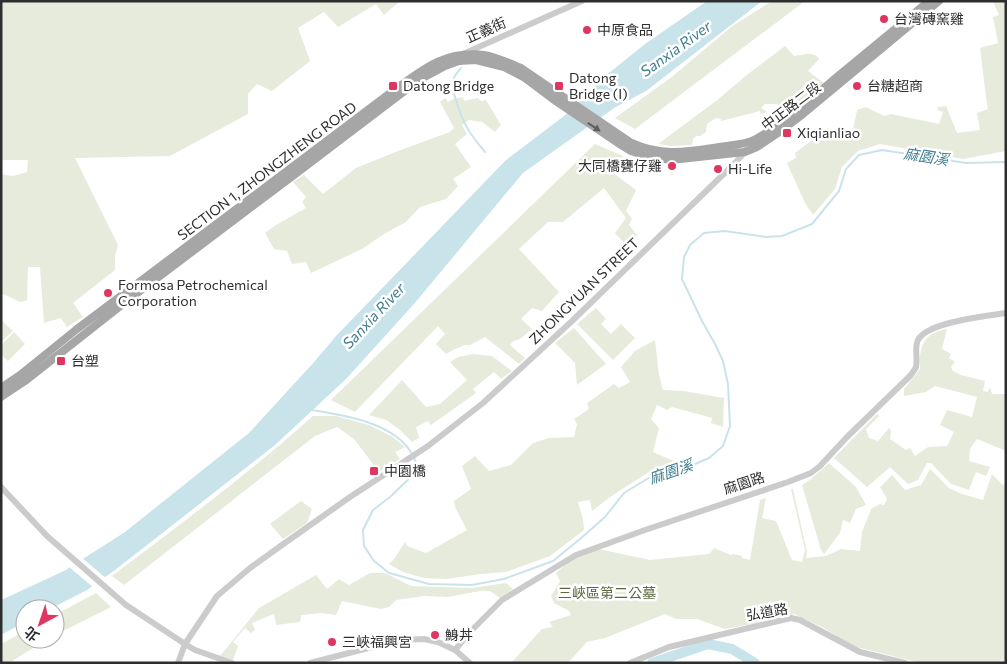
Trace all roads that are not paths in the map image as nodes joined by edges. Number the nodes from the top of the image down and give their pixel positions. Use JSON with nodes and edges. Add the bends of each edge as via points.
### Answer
{"nodes":[{"id":1,"x":582,"y":1,"type":"edge"},
{"id":2,"x":929,"y":1,"type":"edge"},
{"id":3,"x":939,"y":1,"type":"edge"},
{"id":4,"x":460,"y":58,"type":"junction"},
{"id":5,"x":631,"y":146,"type":"joint"},
{"id":6,"x":745,"y":148,"type":"junction"},
{"id":7,"x":1006,"y":313,"type":"edge"},
{"id":8,"x":1,"y":388,"type":"edge"},
{"id":9,"x":1,"y":397,"type":"edge"},
{"id":10,"x":1,"y":487,"type":"edge"},
{"id":11,"x":185,"y":644,"type":"junction"},
{"id":12,"x":455,"y":650,"type":"junction"},
{"id":13,"x":178,"y":663,"type":"edge"},
{"id":14,"x":232,"y":663,"type":"edge"},
{"id":15,"x":310,"y":663,"type":"edge"},
{"id":16,"x":470,"y":663,"type":"edge"},
{"id":17,"x":630,"y":663,"type":"edge"},
{"id":18,"x":905,"y":663,"type":"edge"}],
"edges":[{"from":1,"to":4,"type":"street","name":"正義街"},
{"from":2,"to":6,"type":"main road","name":"中正路二段","via":[[789,117]]},
{"from":3,"to":6,"type":"main road","name":"中正路二段","via":[[797,119],[757,146]]},
{"from":4,"to":5,"type":"main road","name":"SECTION 1, ZHONGZHENG ROAD","via":[[504,67],[561,100],[618,144]]},
{"from":4,"to":8,"type":"main road","name":"SECTION 1, ZHONGZHENG ROAD","via":[[445,58],[429,66],[389,94]]},
{"from":4,"to":9,"type":"main road","name":"SECTION 1, ZHONGZHENG ROAD","via":[[419,80]]},
{"from":5,"to":6,"type":"main road","name":"中正路二段","via":[[655,158],[671,160]]},
{"from":6,"to":11,"type":"street","name":"ZHONGYUAN STREET","via":[[733,165],[484,403],[428,446],[250,568],[218,596]]},
{"from":7,"to":12,"type":"street","name":"麻園路","via":[[949,323],[925,332],[917,344],[916,368],[910,376],[811,473],[576,555],[502,600]]},
{"from":10,"to":11,"type":"street","via":[[46,536],[126,605]]},
{"from":11,"to":13,"type":"street"},
{"from":11,"to":14,"type":"street"},
{"from":12,"to":15,"type":"street","via":[[424,638],[400,640]]},
{"from":12,"to":16,"type":"street"},
{"from":17,"to":18,"type":"street","name":"弘道路","via":[[669,646],[791,618],[860,652]]}]}
